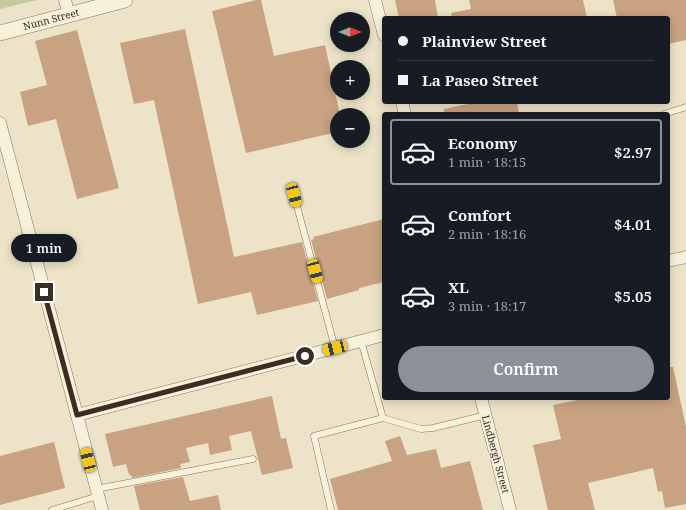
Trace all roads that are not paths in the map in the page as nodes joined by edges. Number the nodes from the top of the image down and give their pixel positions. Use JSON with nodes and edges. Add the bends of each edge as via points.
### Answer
{"nodes":[{"id":1,"x":65,"y":0,"type":"edge"},
{"id":2,"x":125,"y":0,"type":"edge"},
{"id":3,"x":375,"y":0,"type":"edge"},
{"id":4,"x":69,"y":15,"type":"junction"},
{"id":5,"x":382,"y":27,"type":"edge"},
{"id":6,"x":0,"y":33,"type":"edge"},
{"id":7,"x":686,"y":107,"type":"edge"},
{"id":8,"x":670,"y":112,"type":"edge"},
{"id":9,"x":0,"y":124,"type":"edge"},
{"id":10,"x":294,"y":195,"type":"dead end"},
{"id":11,"x":686,"y":257,"type":"edge"},
{"id":12,"x":670,"y":261,"type":"edge"},
{"id":13,"x":382,"y":336,"type":"edge"},
{"id":14,"x":361,"y":341,"type":"junction"},
{"id":15,"x":335,"y":348,"type":"junction"},
{"id":16,"x":482,"y":400,"type":"edge"},
{"id":17,"x":77,"y":415,"type":"junction"},
{"id":18,"x":486,"y":415,"type":"junction"},
{"id":19,"x":383,"y":418,"type":"junction"},
{"id":20,"x":253,"y":459,"type":"dead end"},
{"id":21,"x":97,"y":493,"type":"junction"},
{"id":22,"x":52,"y":510,"type":"edge"},
{"id":23,"x":102,"y":510,"type":"edge"},
{"id":24,"x":331,"y":510,"type":"edge"},
{"id":25,"x":510,"y":510,"type":"edge"}],
"edges":[{"from":1,"to":4,"type":"street"},
{"from":2,"to":4,"type":"street","name":"Nunn Street"},
{"from":3,"to":5,"type":"street"},
{"from":4,"to":6,"type":"street","name":"Nunn Street"},
{"from":7,"to":8,"type":"lane"},
{"from":9,"to":17,"type":"street"},
{"from":10,"to":15,"type":"lane"},
{"from":11,"to":12,"type":"street"},
{"from":13,"to":14,"type":"street"},
{"from":14,"to":15,"type":"street"},
{"from":14,"to":19,"type":"lane"},
{"from":15,"to":17,"type":"street"},
{"from":16,"to":18,"type":"street","name":"Lindbergh Street"},
{"from":17,"to":21,"type":"street"},
{"from":18,"to":19,"type":"lane","via":[[421,429]]},
{"from":18,"to":25,"type":"street","name":"Lindbergh Street"},
{"from":19,"to":24,"type":"lane","via":[[314,436]]},
{"from":20,"to":21,"type":"lane"},
{"from":21,"to":22,"type":"lane"},
{"from":21,"to":23,"type":"street"}]}
